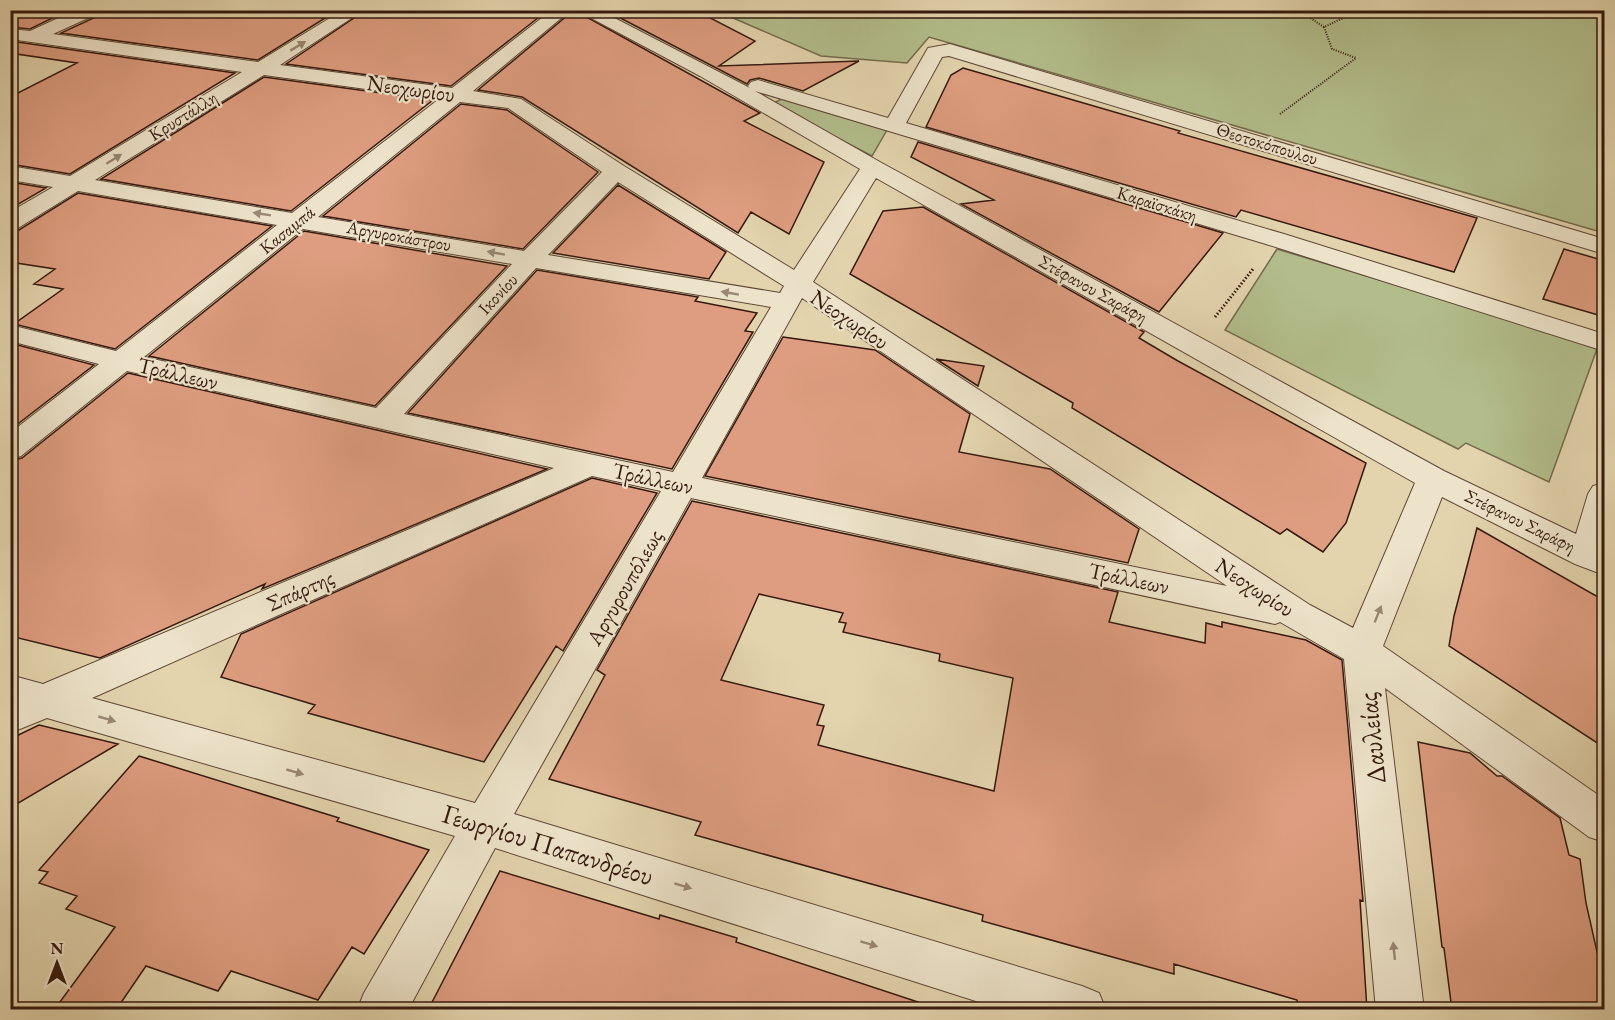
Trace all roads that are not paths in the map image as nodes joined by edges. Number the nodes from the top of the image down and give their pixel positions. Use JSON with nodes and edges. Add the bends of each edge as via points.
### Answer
{"nodes":[{"id":1,"x":91,"y":10,"type":"edge"},
{"id":2,"x":356,"y":10,"type":"edge"},
{"id":3,"x":562,"y":10,"type":"edge"},
{"id":4,"x":584,"y":10,"type":"edge"},
{"id":5,"x":18,"y":39,"type":"edge"},
{"id":6,"x":261,"y":68,"type":"junction"},
{"id":7,"x":707,"y":72,"type":"junction"},
{"id":8,"x":457,"y":95,"type":"junction"},
{"id":9,"x":894,"y":126,"type":"junction"},
{"id":10,"x":872,"y":167,"type":"junction"},
{"id":11,"x":616,"y":171,"type":"junction"},
{"id":12,"x":10,"y":173,"type":"edge"},
{"id":13,"x":72,"y":184,"type":"junction"},
{"id":14,"x":300,"y":219,"type":"junction"},
{"id":15,"x":10,"y":223,"type":"edge"},
{"id":16,"x":1605,"y":247,"type":"edge"},
{"id":17,"x":530,"y":259,"type":"junction"},
{"id":18,"x":794,"y":294,"type":"junction"},
{"id":19,"x":10,"y":333,"type":"edge"},
{"id":20,"x":1605,"y":343,"type":"edge"},
{"id":21,"x":123,"y":361,"type":"junction"},
{"id":22,"x":382,"y":419,"type":"junction"},
{"id":23,"x":10,"y":449,"type":"edge"},
{"id":24,"x":589,"y":465,"type":"junction"},
{"id":25,"x":1433,"y":479,"type":"junction"},
{"id":26,"x":684,"y":484,"type":"junction"},
{"id":27,"x":1605,"y":494,"type":"edge"},
{"id":28,"x":1596,"y":558,"type":"edge"},
{"id":29,"x":1297,"y":615,"type":"junction"},
{"id":30,"x":1362,"y":651,"type":"junction"},
{"id":31,"x":22,"y":703,"type":"edge"},
{"id":32,"x":1605,"y":823,"type":"edge"},
{"id":33,"x":484,"y":825,"type":"junction"},
{"id":34,"x":381,"y":1010,"type":"edge"},
{"id":35,"x":1082,"y":1010,"type":"edge"},
{"id":36,"x":1400,"y":1010,"type":"edge"}],
"edges":[{"from":1,"to":5,"type":"street"},
{"from":6,"to":2,"type":"street","name":"Κρυστάλλη","one_way":true},
{"from":3,"to":8,"type":"street","name":"Κασαμπά"},
{"from":4,"to":7,"type":"street","name":"Στέφανου Σαράφη"},
{"from":5,"to":6,"type":"street","name":"Νεοχωρίου"},
{"from":6,"to":8,"type":"street","name":"Νεοχωρίου"},
{"from":13,"to":6,"type":"street","name":"Κρυστάλλη","one_way":true},
{"from":7,"to":9,"type":"street","name":"Καραϊσκάκη"},
{"from":7,"to":10,"type":"street","name":"Στέφανου Σαράφη"},
{"from":8,"to":11,"type":"street","name":"Νεοχωρίου","via":[[514,103]]},
{"from":8,"to":14,"type":"street","name":"Κασαμπά"},
{"from":9,"to":16,"type":"street","name":"Θεοτοκόπουλου","via":[[935,51],[950,50]]},
{"from":9,"to":20,"type":"street","name":"Καραϊσκάκη","via":[[1275,239]]},
{"from":10,"to":18,"type":"street","name":"Αργυρουπόλεως"},
{"from":10,"to":25,"type":"street","name":"Στέφανου Σαράφη"},
{"from":11,"to":17,"type":"street","name":"Ικονίου"},
{"from":11,"to":18,"type":"street","name":"Νεοχωρίου"},
{"from":12,"to":13,"type":"street","name":"Αργυροκάστρου"},
{"from":14,"to":13,"type":"street","name":"Αργυροκάστρου","one_way":true},
{"from":13,"to":15,"type":"street","name":"Κρυστάλλη"},
{"from":17,"to":14,"type":"street","name":"Αργυροκάστρου","one_way":true},
{"from":14,"to":21,"type":"street","name":"Κασαμπά"},
{"from":18,"to":17,"type":"street","name":"Αργυροκάστρου","one_way":true},
{"from":17,"to":22,"type":"street","name":"Ικονίου"},
{"from":18,"to":26,"type":"street","name":"Αργυρουπόλεως"},
{"from":18,"to":29,"type":"street","name":"Νεοχωρίου"},
{"from":19,"to":21,"type":"street","name":"Τράλλεων"},
{"from":21,"to":22,"type":"street","name":"Τράλλεων"},
{"from":21,"to":23,"type":"street","name":"Κασαμπά"},
{"from":22,"to":24,"type":"street","name":"Τράλλεων"},
{"from":24,"to":26,"type":"street","name":"Τράλλεων"},
{"from":24,"to":31,"type":"street","name":"Σπάρτης"},
{"from":25,"to":28,"type":"street","name":"Στέφανου Σαράφη"},
{"from":30,"to":25,"type":"street","name":"Δαυλείας","one_way":true},
{"from":26,"to":29,"type":"street","name":"Τράλλεων"},
{"from":26,"to":33,"type":"street","name":"Αργυρουπόλεως"},
{"from":27,"to":28,"type":"street"},
{"from":29,"to":30,"type":"street","name":"Νεοχωρίου"},
{"from":30,"to":32,"type":"street","name":"Νεοχωρίου"},
{"from":36,"to":30,"type":"street","name":"Δαυλείας","one_way":true},
{"from":31,"to":33,"type":"street","name":"Γεωργίου Παπανδρέου","one_way":true},
{"from":33,"to":34,"type":"street","name":"Αργυρουπόλεως"},
{"from":33,"to":35,"type":"street","name":"Γεωργίου Παπανδρέου","one_way":true}]}
